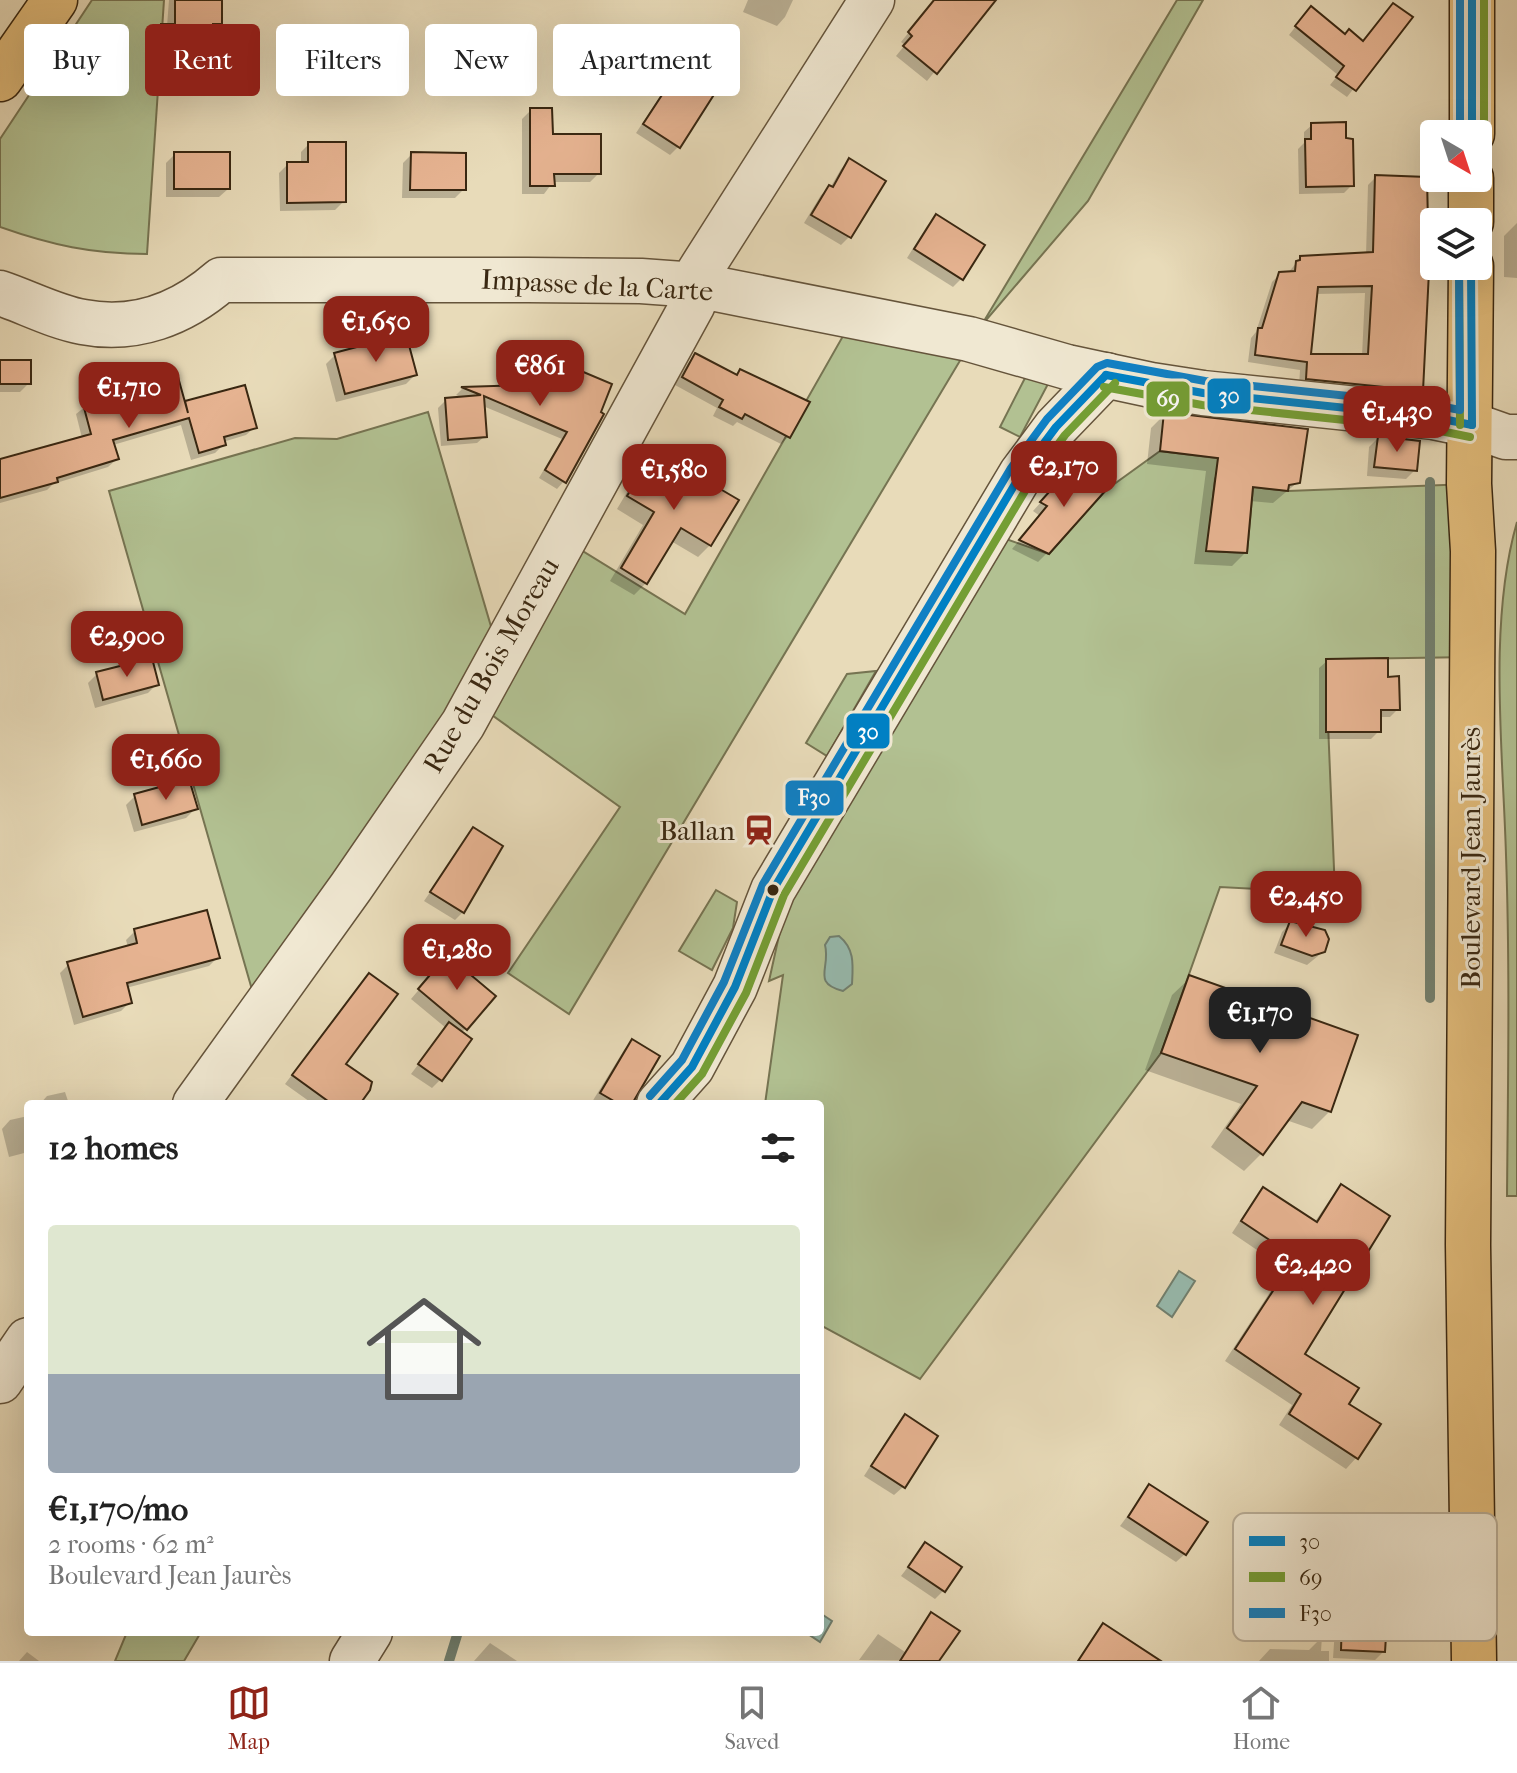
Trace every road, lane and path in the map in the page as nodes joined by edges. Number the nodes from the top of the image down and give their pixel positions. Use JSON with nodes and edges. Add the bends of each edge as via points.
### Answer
{"nodes":[{"id":1,"x":55,"y":0,"type":"edge"},
{"id":2,"x":872,"y":0,"type":"edge"},
{"id":3,"x":1472,"y":0,"type":"edge"},
{"id":4,"x":0,"y":79,"type":"edge"},
{"id":5,"x":1472,"y":120,"type":"edge"},
{"id":6,"x":1471,"y":280,"type":"edge"},
{"id":7,"x":696,"y":285,"type":"junction"},
{"id":8,"x":0,"y":293,"type":"edge"},
{"id":9,"x":1106,"y":375,"type":"junction"},
{"id":10,"x":1472,"y":425,"type":"junction"},
{"id":11,"x":1517,"y":437,"type":"edge"},
{"id":12,"x":690,"y":1086,"type":"edge"},
{"id":13,"x":198,"y":1100,"type":"edge"},
{"id":14,"x":666,"y":1100,"type":"edge"},
{"id":15,"x":1468,"y":1292,"type":"junction"},
{"id":16,"x":24,"y":1346,"type":"edge"},
{"id":17,"x":0,"y":1381,"type":"edge"},
{"id":18,"x":1456,"y":1513,"type":"edge"},
{"id":19,"x":1472,"y":1513,"type":"edge"},
{"id":20,"x":368,"y":1636,"type":"edge"},
{"id":21,"x":1449,"y":1641,"type":"edge"},
{"id":22,"x":1474,"y":1641,"type":"edge"},
{"id":23,"x":352,"y":1661,"type":"edge"},
{"id":24,"x":1448,"y":1661,"type":"edge"},
{"id":25,"x":1474,"y":1661,"type":"edge"}],
"edges":[{"from":1,"to":4,"type":"main road"},
{"from":2,"to":7,"type":"street","name":"Rue du Bois Moreau","via":[[699,272]]},
{"from":3,"to":5,"type":"main road"},
{"from":6,"to":10,"type":"main road","name":"Boulevard Jean Jaurès"},
{"from":7,"to":8,"type":"street","name":"Impasse de la Carte","via":[[513,279],[221,280],[159,318],[122,326],[81,322]]},
{"from":7,"to":9,"type":"street","name":"Impasse de la Carte","via":[[973,340]]},
{"from":7,"to":13,"type":"street","name":"Rue du Bois Moreau","via":[[693,304],[463,724]]},
{"from":9,"to":10,"type":"street","name":"Impasse de la Carte","via":[[1203,393]]},
{"from":9,"to":12,"type":"street","via":[[1056,427],[1021,474],[773,890]]},
{"from":10,"to":11,"type":"street","name":"Impasse de la Carte"},
{"from":10,"to":15,"type":"main road","name":"Boulevard Jean Jaurès"},
{"from":12,"to":14,"type":"street"},
{"from":15,"to":18,"type":"main road","name":"Boulevard Jean Jaurès"},
{"from":15,"to":19,"type":"main road","name":"Boulevard Jean Jaurès"},
{"from":16,"to":17,"type":"street"},
{"from":20,"to":23,"type":"street"},
{"from":21,"to":24,"type":"main road","name":"Boulevard Jean Jaurès"},
{"from":22,"to":25,"type":"main road","name":"Boulevard Jean Jaurès"}]}
